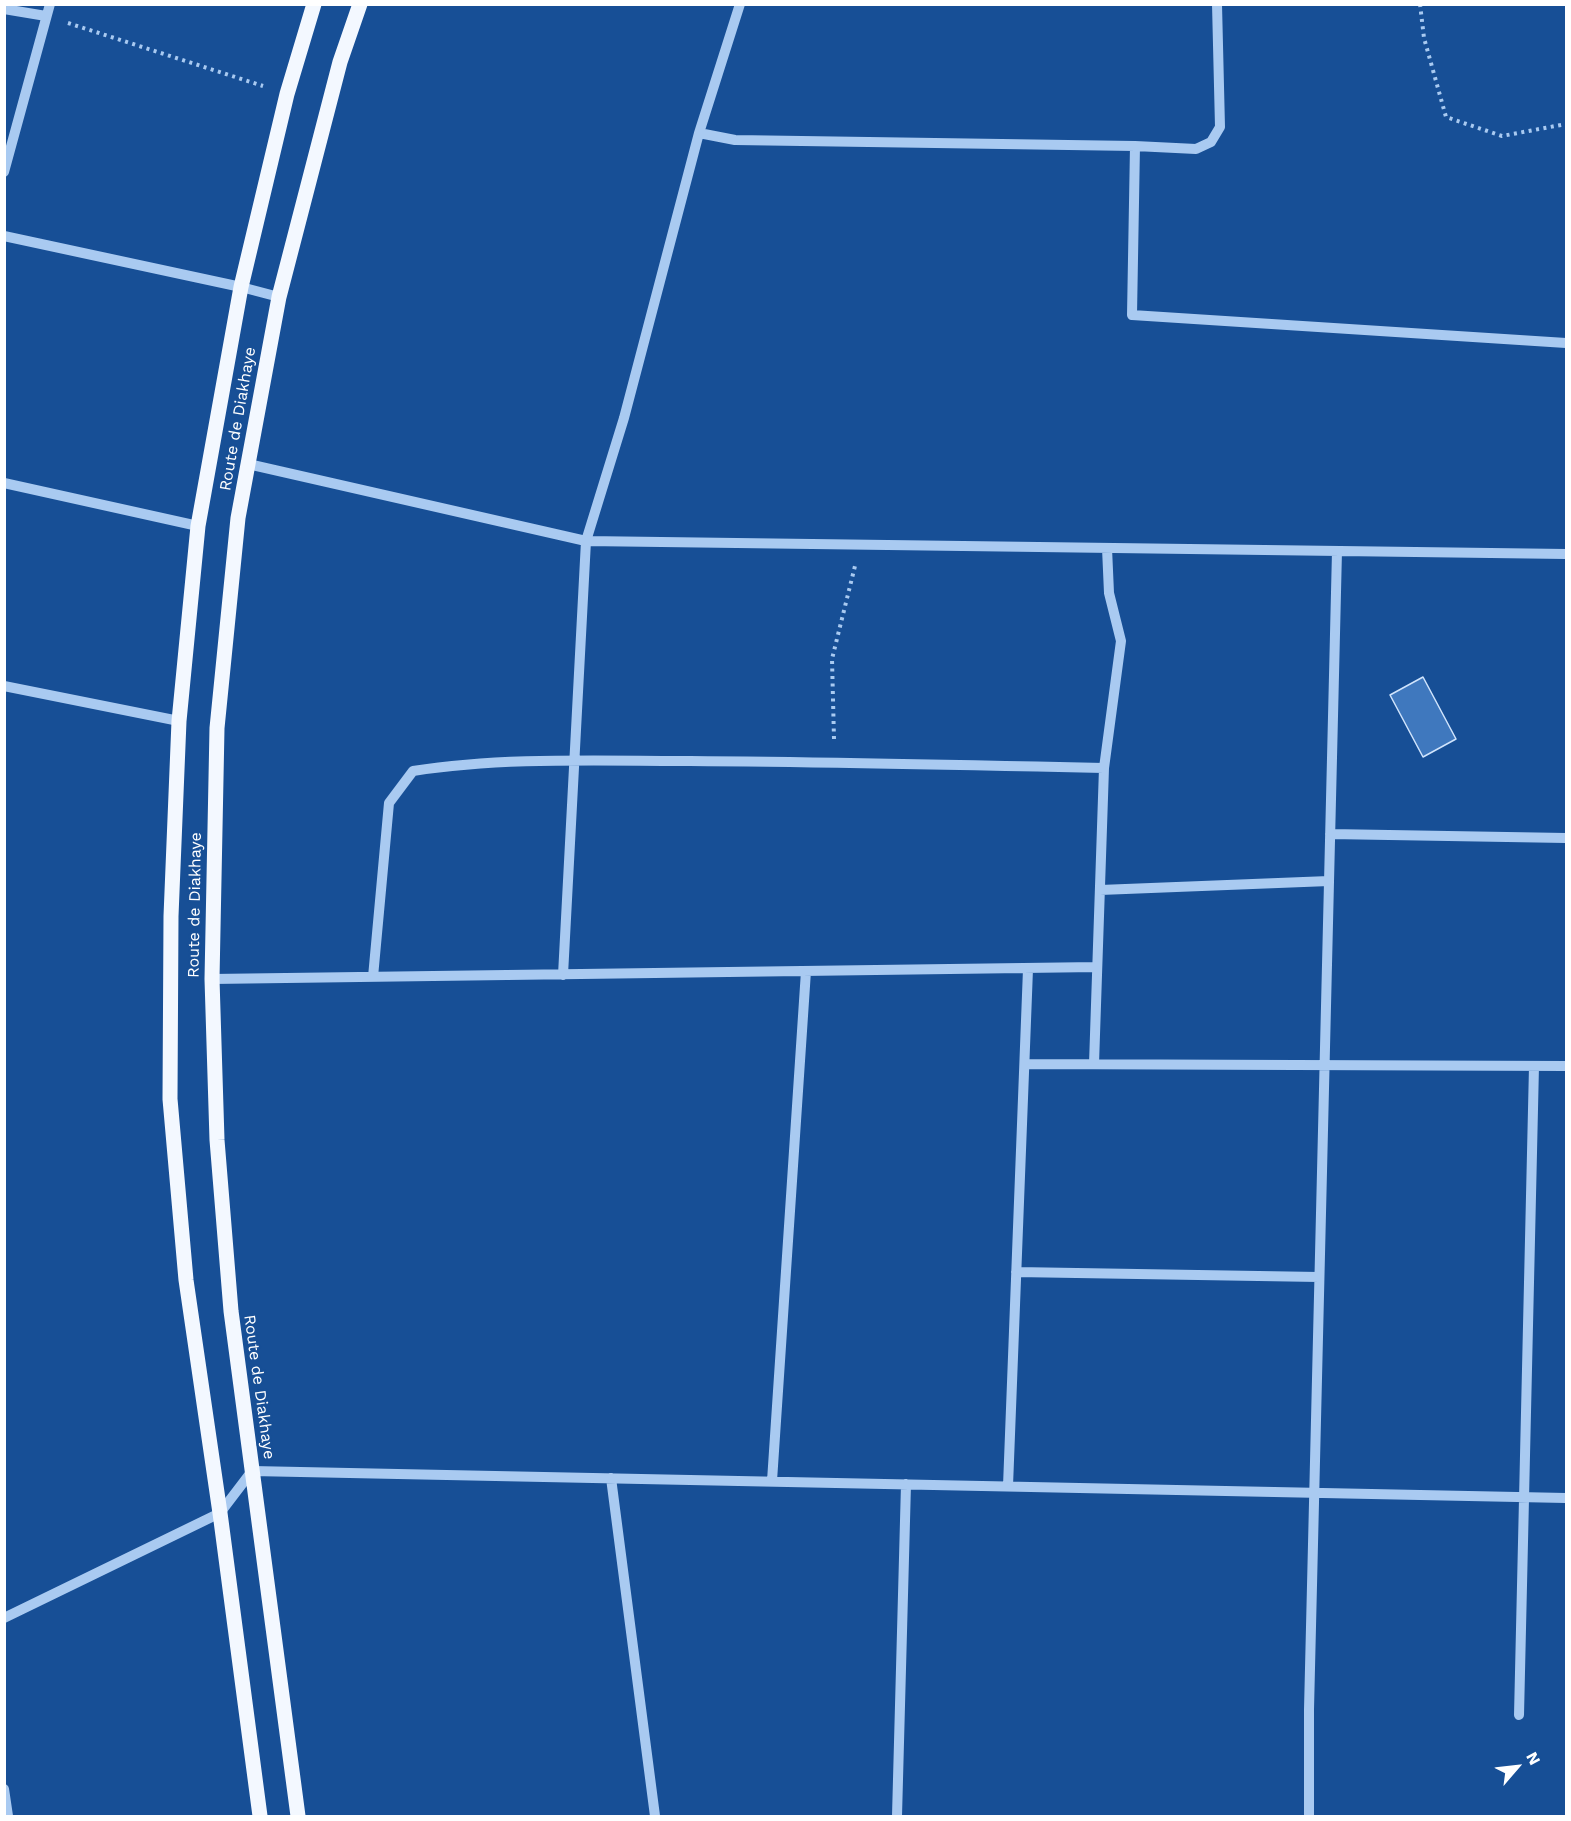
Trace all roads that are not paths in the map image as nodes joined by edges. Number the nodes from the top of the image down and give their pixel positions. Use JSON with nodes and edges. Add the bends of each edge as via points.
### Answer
{"nodes":[{"id":1,"x":50,"y":4,"type":"edge"},
{"id":2,"x":315,"y":4,"type":"edge"},
{"id":3,"x":360,"y":4,"type":"edge"},
{"id":4,"x":740,"y":4,"type":"edge"},
{"id":5,"x":1217,"y":4,"type":"edge"},
{"id":6,"x":4,"y":9,"type":"edge"},
{"id":7,"x":46,"y":16,"type":"junction"},
{"id":8,"x":699,"y":133,"type":"junction"},
{"id":9,"x":1135,"y":146,"type":"junction"},
{"id":10,"x":4,"y":172,"type":"edge"},
{"id":11,"x":4,"y":236,"type":"edge"},
{"id":12,"x":241,"y":287,"type":"junction"},
{"id":13,"x":279,"y":297,"type":"junction"},
{"id":14,"x":1566,"y":343,"type":"edge"},
{"id":15,"x":248,"y":464,"type":"junction"},
{"id":16,"x":4,"y":483,"type":"edge"},
{"id":17,"x":198,"y":526,"type":"junction"},
{"id":18,"x":586,"y":541,"type":"junction"},
{"id":19,"x":1107,"y":548,"type":"junction"},
{"id":20,"x":1337,"y":551,"type":"junction"},
{"id":21,"x":1566,"y":554,"type":"edge"},
{"id":22,"x":4,"y":686,"type":"edge"},
{"id":23,"x":179,"y":721,"type":"junction"},
{"id":24,"x":574,"y":761,"type":"junction"},
{"id":25,"x":1104,"y":768,"type":"junction"},
{"id":26,"x":1330,"y":834,"type":"junction"},
{"id":27,"x":1566,"y":838,"type":"edge"},
{"id":28,"x":1329,"y":881,"type":"junction"},
{"id":29,"x":1100,"y":890,"type":"junction"},
{"id":30,"x":1097,"y":966,"type":"junction"},
{"id":31,"x":1028,"y":969,"type":"junction"},
{"id":32,"x":806,"y":971,"type":"junction"},
{"id":33,"x":563,"y":975,"type":"junction"},
{"id":34,"x":373,"y":977,"type":"junction"},
{"id":35,"x":212,"y":979,"type":"junction"},
{"id":36,"x":1025,"y":1064,"type":"junction"},
{"id":37,"x":1094,"y":1064,"type":"junction"},
{"id":38,"x":1324,"y":1066,"type":"junction"},
{"id":39,"x":1534,"y":1066,"type":"junction"},
{"id":40,"x":1566,"y":1066,"type":"edge"},
{"id":41,"x":1016,"y":1272,"type":"junction"},
{"id":42,"x":1319,"y":1277,"type":"junction"},
{"id":43,"x":252,"y":1471,"type":"junction"},
{"id":44,"x":611,"y":1478,"type":"junction"},
{"id":45,"x":772,"y":1481,"type":"junction"},
{"id":46,"x":906,"y":1484,"type":"junction"},
{"id":47,"x":1008,"y":1486,"type":"junction"},
{"id":48,"x":1314,"y":1492,"type":"junction"},
{"id":49,"x":1524,"y":1497,"type":"junction"},
{"id":50,"x":1566,"y":1498,"type":"edge"},
{"id":51,"x":220,"y":1514,"type":"junction"},
{"id":52,"x":4,"y":1618,"type":"edge"},
{"id":53,"x":1519,"y":1715,"type":"dead end"},
{"id":54,"x":4,"y":1789,"type":"edge"},
{"id":55,"x":9,"y":1816,"type":"edge"},
{"id":56,"x":260,"y":1816,"type":"edge"},
{"id":57,"x":298,"y":1816,"type":"edge"},
{"id":58,"x":655,"y":1816,"type":"edge"},
{"id":59,"x":897,"y":1816,"type":"edge"},
{"id":60,"x":1309,"y":1816,"type":"edge"}],
"edges":[{"from":1,"to":7,"type":"street"},
{"from":2,"to":12,"type":"main road","name":"Route de Diakhaye","via":[[287,94]]},
{"from":3,"to":13,"type":"main road","name":"Route de Diakhaye","via":[[340,63]]},
{"from":4,"to":8,"type":"street"},
{"from":5,"to":9,"type":"street","via":[[1220,127],[1211,142],[1196,149]]},
{"from":6,"to":7,"type":"street"},
{"from":7,"to":10,"type":"street"},
{"from":8,"to":9,"type":"street","via":[[735,140]]},
{"from":8,"to":18,"type":"street","via":[[624,418]]},
{"from":9,"to":14,"type":"street","via":[[1132,315]]},
{"from":11,"to":12,"type":"street"},
{"from":12,"to":13,"type":"street"},
{"from":12,"to":17,"type":"main road","name":"Route de Diakhaye"},
{"from":13,"to":15,"type":"main road","name":"Route de Diakhaye"},
{"from":15,"to":18,"type":"street"},
{"from":15,"to":35,"type":"main road","name":"Route de Diakhaye","via":[[238,518],[217,728]]},
{"from":16,"to":17,"type":"street"},
{"from":17,"to":23,"type":"main road","name":"Route de Diakhaye"},
{"from":18,"to":19,"type":"street"},
{"from":18,"to":24,"type":"street"},
{"from":19,"to":20,"type":"street"},
{"from":19,"to":25,"type":"street","via":[[1109,593],[1121,641]]},
{"from":20,"to":21,"type":"street"},
{"from":20,"to":26,"type":"street"},
{"from":22,"to":23,"type":"street"},
{"from":23,"to":51,"type":"main road","name":"Route de Diakhaye","via":[[171,916],[170,1099],[186,1280]]},
{"from":24,"to":25,"type":"street"},
{"from":24,"to":33,"type":"street"},
{"from":24,"to":34,"type":"street","via":[[450,765],[413,771],[389,803]]},
{"from":25,"to":29,"type":"street"},
{"from":26,"to":27,"type":"street"},
{"from":26,"to":28,"type":"street"},
{"from":28,"to":29,"type":"street"},
{"from":28,"to":38,"type":"street"},
{"from":29,"to":30,"type":"street"},
{"from":30,"to":31,"type":"street"},
{"from":30,"to":37,"type":"street"},
{"from":31,"to":32,"type":"street"},
{"from":31,"to":36,"type":"street"},
{"from":32,"to":33,"type":"street"},
{"from":32,"to":45,"type":"street"},
{"from":33,"to":34,"type":"street"},
{"from":34,"to":35,"type":"street"},
{"from":35,"to":43,"type":"main road","name":"Route de Diakhaye","via":[[217,1140],[231,1311]]},
{"from":36,"to":37,"type":"street"},
{"from":36,"to":41,"type":"street"},
{"from":37,"to":38,"type":"street"},
{"from":38,"to":39,"type":"street"},
{"from":38,"to":42,"type":"street"},
{"from":39,"to":40,"type":"street"},
{"from":39,"to":49,"type":"street"},
{"from":41,"to":42,"type":"street"},
{"from":41,"to":47,"type":"street"},
{"from":42,"to":48,"type":"street"},
{"from":43,"to":44,"type":"street"},
{"from":43,"to":51,"type":"street"},
{"from":43,"to":57,"type":"main road","name":"Route de Diakhaye"},
{"from":44,"to":45,"type":"street"},
{"from":44,"to":58,"type":"street"},
{"from":45,"to":46,"type":"street"},
{"from":46,"to":47,"type":"street"},
{"from":46,"to":59,"type":"street"},
{"from":47,"to":48,"type":"street"},
{"from":48,"to":49,"type":"street"},
{"from":48,"to":60,"type":"street"},
{"from":49,"to":50,"type":"street"},
{"from":49,"to":53,"type":"street"},
{"from":51,"to":52,"type":"street"},
{"from":51,"to":56,"type":"main road","name":"Route de Diakhaye"},
{"from":54,"to":55,"type":"street"}]}
